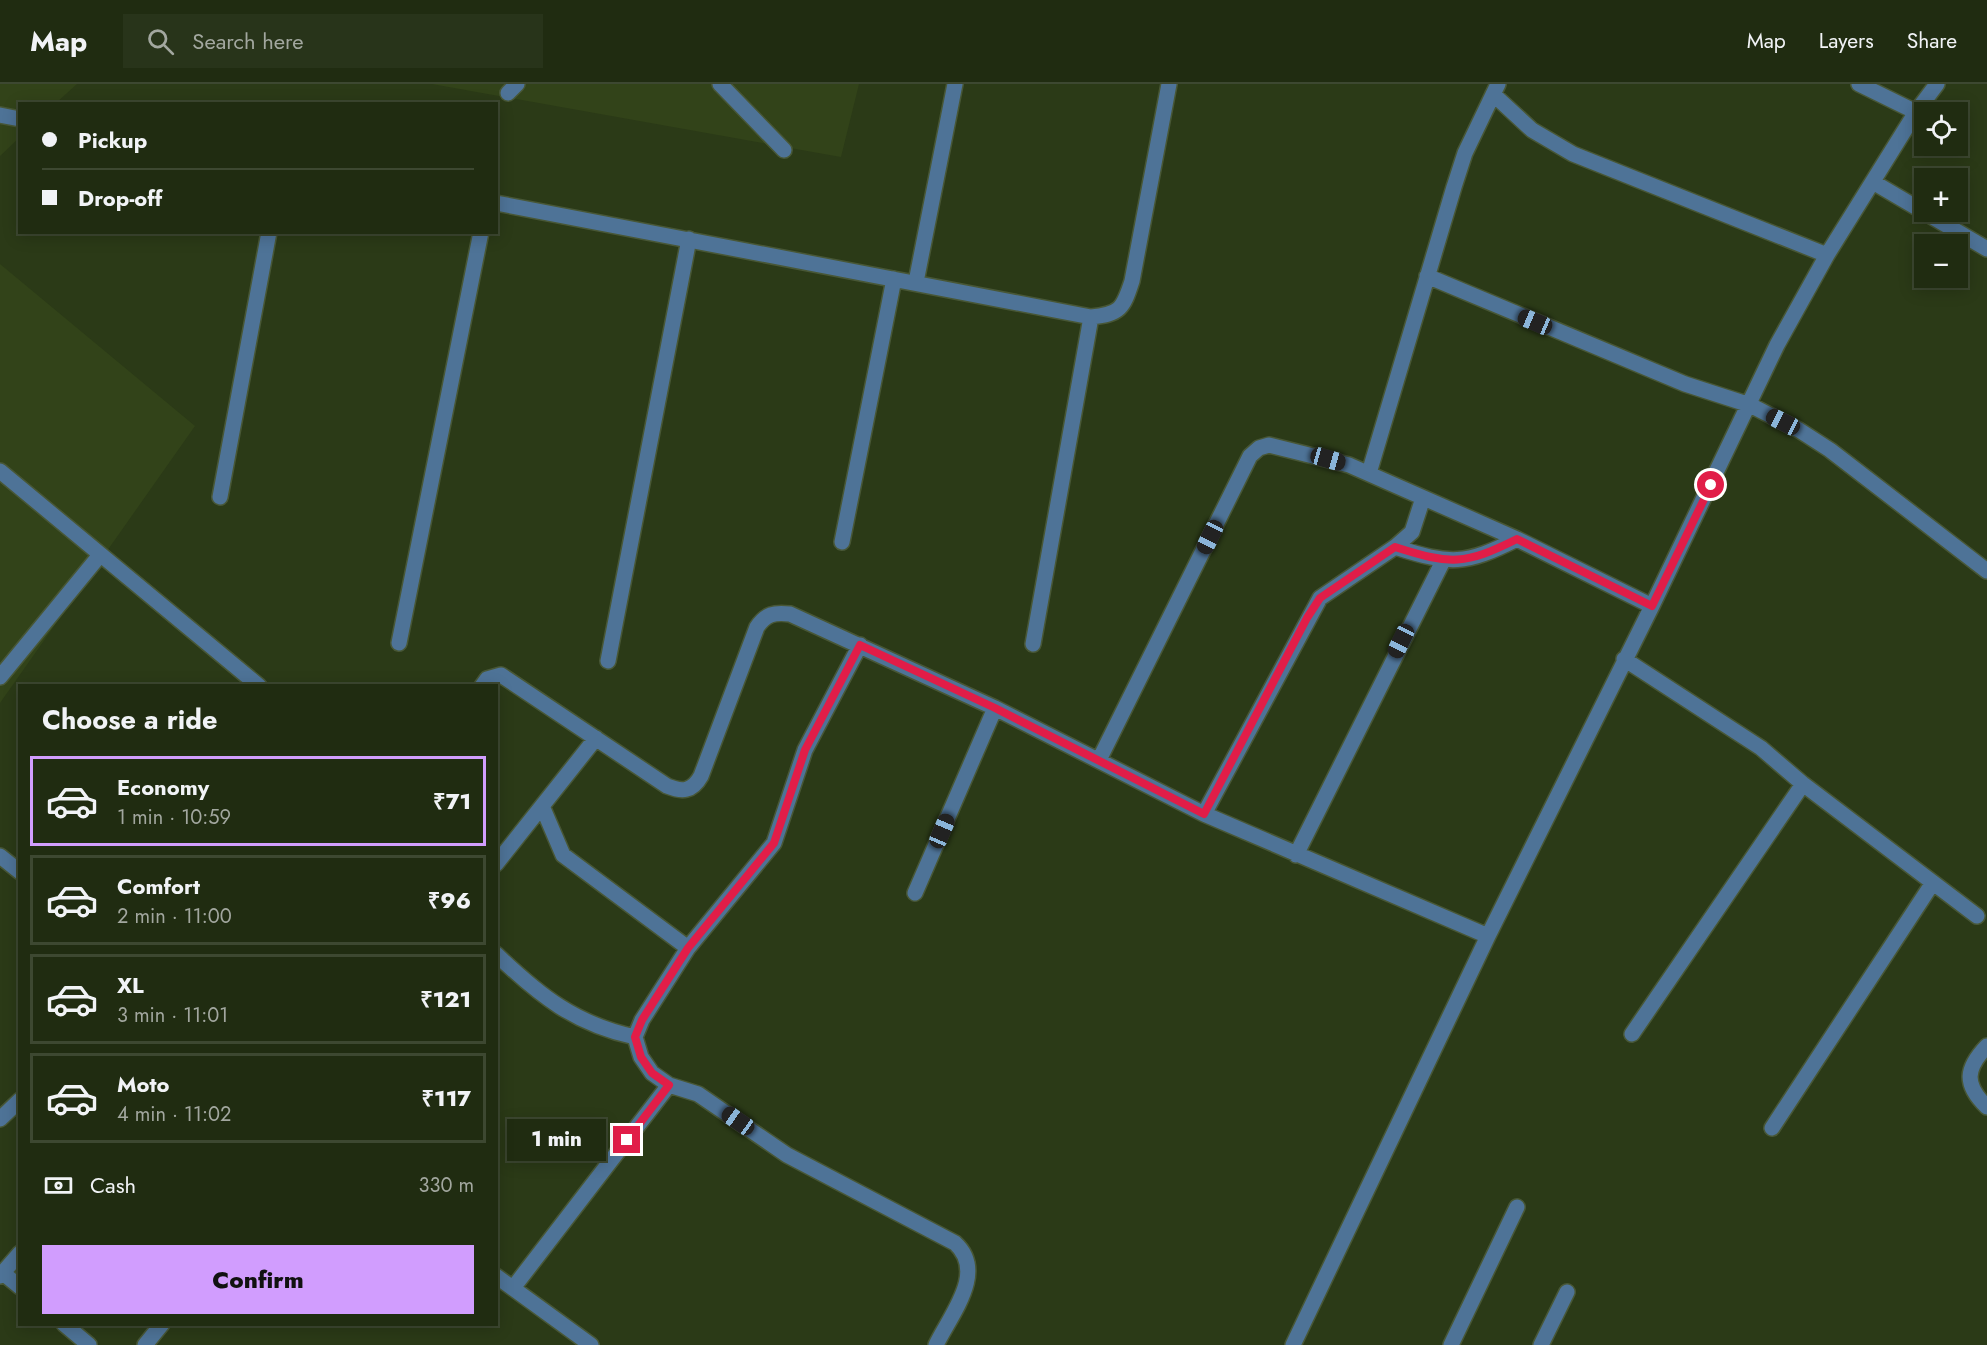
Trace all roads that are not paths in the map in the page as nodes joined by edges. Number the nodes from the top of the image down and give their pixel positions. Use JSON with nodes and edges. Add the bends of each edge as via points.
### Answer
{"nodes":[{"id":1,"x":720,"y":84,"type":"edge"},
{"id":2,"x":955,"y":84,"type":"edge"},
{"id":3,"x":1169,"y":84,"type":"edge"},
{"id":4,"x":1859,"y":84,"type":"edge"},
{"id":5,"x":1937,"y":84,"type":"edge"},
{"id":6,"x":1495,"y":89,"type":"edge"},
{"id":7,"x":1924,"y":102,"type":"edge"},
{"id":8,"x":1914,"y":111,"type":"edge"},
{"id":9,"x":0,"y":114,"type":"edge"},
{"id":10,"x":1914,"y":115,"type":"edge"},
{"id":11,"x":18,"y":118,"type":"edge"},
{"id":12,"x":784,"y":150,"type":"dead end"},
{"id":13,"x":1873,"y":182,"type":"junction"},
{"id":14,"x":498,"y":203,"type":"edge"},
{"id":15,"x":269,"y":234,"type":"edge"},
{"id":16,"x":481,"y":234,"type":"edge"},
{"id":17,"x":689,"y":239,"type":"junction"},
{"id":18,"x":1987,"y":249,"type":"edge"},
{"id":19,"x":1827,"y":255,"type":"junction"},
{"id":20,"x":1427,"y":276,"type":"junction"},
{"id":21,"x":894,"y":279,"type":"junction"},
{"id":22,"x":916,"y":282,"type":"junction"},
{"id":23,"x":1091,"y":317,"type":"junction"},
{"id":24,"x":1750,"y":405,"type":"junction"},
{"id":25,"x":0,"y":471,"type":"edge"},
{"id":26,"x":1369,"y":473,"type":"junction"},
{"id":27,"x":220,"y":497,"type":"dead end"},
{"id":28,"x":1423,"y":498,"type":"junction"},
{"id":29,"x":1517,"y":539,"type":"junction"},
{"id":30,"x":842,"y":542,"type":"dead end"},
{"id":31,"x":1395,"y":547,"type":"junction"},
{"id":32,"x":100,"y":555,"type":"junction"},
{"id":33,"x":1443,"y":561,"type":"junction"},
{"id":34,"x":1987,"y":571,"type":"edge"},
{"id":35,"x":1652,"y":606,"type":"junction"},
{"id":36,"x":399,"y":643,"type":"dead end"},
{"id":37,"x":1034,"y":644,"type":"dead end"},
{"id":38,"x":860,"y":645,"type":"junction"},
{"id":39,"x":1624,"y":659,"type":"junction"},
{"id":40,"x":608,"y":661,"type":"dead end"},
{"id":41,"x":0,"y":677,"type":"edge"},
{"id":42,"x":257,"y":684,"type":"edge"},
{"id":43,"x":484,"y":684,"type":"edge"},
{"id":44,"x":995,"y":708,"type":"junction"},
{"id":45,"x":596,"y":738,"type":"junction"},
{"id":46,"x":1099,"y":760,"type":"junction"},
{"id":47,"x":1803,"y":784,"type":"junction"},
{"id":48,"x":542,"y":806,"type":"junction"},
{"id":49,"x":1204,"y":814,"type":"junction"},
{"id":50,"x":1296,"y":855,"type":"junction"},
{"id":51,"x":0,"y":856,"type":"edge"},
{"id":52,"x":498,"y":861,"type":"edge"},
{"id":53,"x":18,"y":870,"type":"edge"},
{"id":54,"x":1932,"y":884,"type":"junction"},
{"id":55,"x":915,"y":893,"type":"dead end"},
{"id":56,"x":1977,"y":916,"type":"dead end"},
{"id":57,"x":1488,"y":936,"type":"junction"},
{"id":58,"x":688,"y":948,"type":"junction"},
{"id":59,"x":498,"y":956,"type":"edge"},
{"id":60,"x":1632,"y":1034,"type":"dead end"},
{"id":61,"x":635,"y":1037,"type":"junction"},
{"id":62,"x":1987,"y":1046,"type":"edge"},
{"id":63,"x":669,"y":1085,"type":"junction"},
{"id":64,"x":18,"y":1102,"type":"edge"},
{"id":65,"x":1987,"y":1107,"type":"edge"},
{"id":66,"x":0,"y":1119,"type":"edge"},
{"id":67,"x":1772,"y":1128,"type":"dead end"},
{"id":68,"x":1517,"y":1207,"type":"dead end"},
{"id":69,"x":18,"y":1255,"type":"edge"},
{"id":70,"x":1,"y":1274,"type":"edge"},
{"id":71,"x":498,"y":1277,"type":"edge"},
{"id":72,"x":18,"y":1286,"type":"edge"},
{"id":73,"x":513,"y":1288,"type":"junction"},
{"id":74,"x":1567,"y":1292,"type":"dead end"},
{"id":75,"x":66,"y":1326,"type":"edge"},
{"id":76,"x":160,"y":1326,"type":"edge"},
{"id":77,"x":89,"y":1345,"type":"edge"},
{"id":78,"x":146,"y":1345,"type":"edge"},
{"id":79,"x":591,"y":1345,"type":"edge"},
{"id":80,"x":936,"y":1345,"type":"edge"},
{"id":81,"x":1293,"y":1345,"type":"edge"},
{"id":82,"x":1451,"y":1345,"type":"edge"},
{"id":83,"x":1541,"y":1345,"type":"edge"}],
"edges":[{"from":1,"to":12,"type":"street"},
{"from":2,"to":22,"type":"street"},
{"from":3,"to":23,"type":"street","via":[[1125,303],[1113,315]]},
{"from":4,"to":8,"type":"street"},
{"from":5,"to":7,"type":"street"},
{"from":6,"to":19,"type":"street","via":[[1532,130],[1574,154]]},
{"from":6,"to":20,"type":"street","via":[[1465,153]]},
{"from":9,"to":11,"type":"street"},
{"from":10,"to":13,"type":"street"},
{"from":13,"to":18,"type":"street"},
{"from":13,"to":19,"type":"street"},
{"from":14,"to":17,"type":"street"},
{"from":15,"to":27,"type":"street"},
{"from":16,"to":36,"type":"street"},
{"from":17,"to":21,"type":"street"},
{"from":17,"to":40,"type":"street"},
{"from":19,"to":24,"type":"street","via":[[1777,345]]},
{"from":20,"to":24,"type":"street","via":[[1684,384]]},
{"from":20,"to":26,"type":"street"},
{"from":21,"to":22,"type":"street"},
{"from":21,"to":30,"type":"street"},
{"from":22,"to":23,"type":"street"},
{"from":23,"to":37,"type":"street"},
{"from":24,"to":34,"type":"street","via":[[1830,450]]},
{"from":24,"to":35,"type":"street"},
{"from":25,"to":32,"type":"street"},
{"from":26,"to":28,"type":"street"},
{"from":26,"to":46,"type":"street","via":[[1286,447],[1269,445],[1250,456]]},
{"from":28,"to":29,"type":"street"},
{"from":28,"to":31,"type":"street","via":[[1412,532]]},
{"from":29,"to":33,"type":"street","via":[[1485,555]]},
{"from":29,"to":35,"type":"street"},
{"from":31,"to":33,"type":"street"},
{"from":31,"to":49,"type":"street","via":[[1320,598]]},
{"from":32,"to":41,"type":"street"},
{"from":32,"to":42,"type":"street"},
{"from":33,"to":50,"type":"street"},
{"from":35,"to":39,"type":"street"},
{"from":38,"to":44,"type":"street"},
{"from":38,"to":45,"type":"street","via":[[790,614],[764,616],[701,776],[689,790],[667,786]]},
{"from":38,"to":58,"type":"street","via":[[805,750],[774,843]]},
{"from":39,"to":47,"type":"street","via":[[1761,748]]},
{"from":39,"to":57,"type":"street"},
{"from":43,"to":45,"type":"street","via":[[501,675]]},
{"from":44,"to":46,"type":"street"},
{"from":44,"to":55,"type":"street"},
{"from":45,"to":48,"type":"street"},
{"from":46,"to":49,"type":"street"},
{"from":47,"to":54,"type":"street"},
{"from":47,"to":60,"type":"street"},
{"from":48,"to":52,"type":"street"},
{"from":48,"to":58,"type":"street","via":[[563,855]]},
{"from":49,"to":50,"type":"street"},
{"from":50,"to":57,"type":"street"},
{"from":51,"to":53,"type":"street"},
{"from":54,"to":56,"type":"street"},
{"from":54,"to":67,"type":"street"},
{"from":57,"to":81,"type":"street"},
{"from":58,"to":61,"type":"street"},
{"from":59,"to":61,"type":"street","via":[[552,1004],[594,1026]]},
{"from":61,"to":63,"type":"street","via":[[641,1057],[652,1073]]},
{"from":62,"to":65,"type":"street","via":[[1972,1061],[1969,1073],[1977,1098]]},
{"from":63,"to":73,"type":"street"},
{"from":63,"to":80,"type":"street","via":[[698,1094],[787,1155],[956,1243],[970,1265],[969,1279]]},
{"from":64,"to":66,"type":"street"},
{"from":68,"to":82,"type":"street"},
{"from":69,"to":70,"type":"street"},
{"from":70,"to":72,"type":"street"},
{"from":71,"to":73,"type":"street"},
{"from":73,"to":79,"type":"street"},
{"from":74,"to":83,"type":"street"},
{"from":75,"to":77,"type":"street"},
{"from":76,"to":78,"type":"street"}]}
